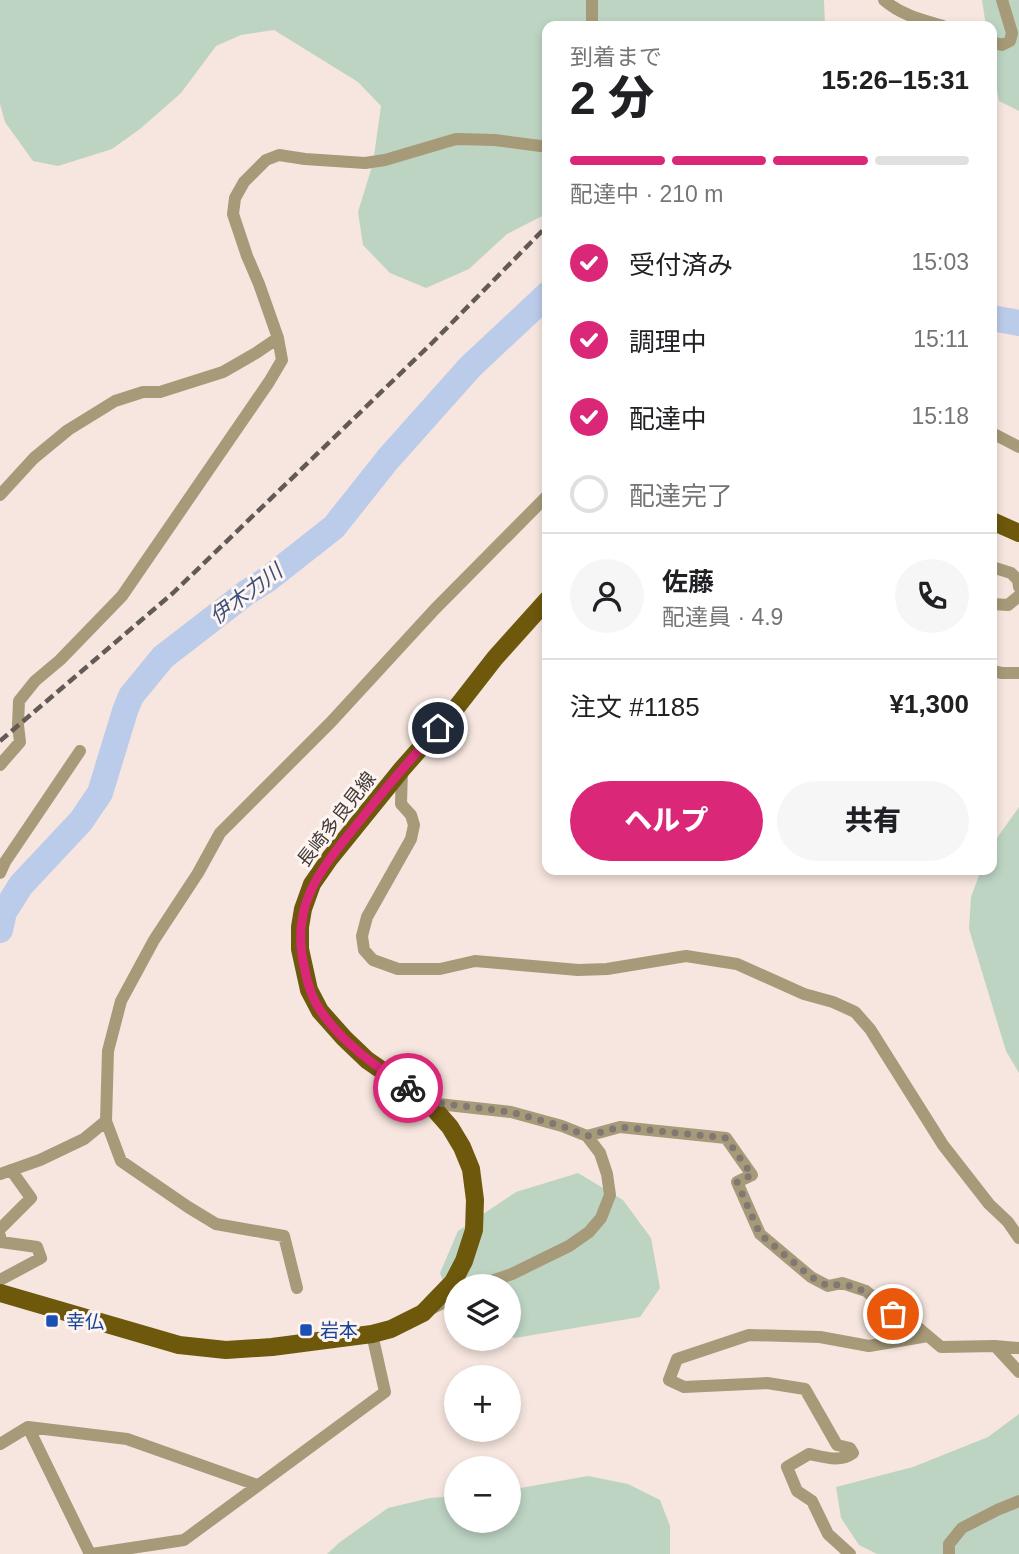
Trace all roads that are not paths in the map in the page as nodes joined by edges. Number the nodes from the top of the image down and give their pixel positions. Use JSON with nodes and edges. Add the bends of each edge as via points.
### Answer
{"nodes":[{"id":1,"x":592,"y":0,"type":"edge"},
{"id":2,"x":884,"y":0,"type":"edge"},
{"id":3,"x":1002,"y":0,"type":"edge"},
{"id":4,"x":592,"y":21,"type":"edge"},
{"id":5,"x":928,"y":21,"type":"edge"},
{"id":6,"x":997,"y":44,"type":"edge"},
{"id":7,"x":542,"y":146,"type":"edge"},
{"id":8,"x":278,"y":338,"type":"junction"},
{"id":9,"x":997,"y":436,"type":"edge"},
{"id":10,"x":1019,"y":447,"type":"edge"},
{"id":11,"x":0,"y":495,"type":"edge"},
{"id":12,"x":542,"y":501,"type":"edge"},
{"id":13,"x":997,"y":524,"type":"edge"},
{"id":14,"x":1019,"y":533,"type":"edge"},
{"id":15,"x":997,"y":569,"type":"edge"},
{"id":16,"x":1019,"y":587,"type":"edge"},
{"id":17,"x":1019,"y":596,"type":"edge"},
{"id":18,"x":997,"y":604,"type":"edge"},
{"id":19,"x":542,"y":606,"type":"edge"},
{"id":20,"x":997,"y":672,"type":"edge"},
{"id":21,"x":1019,"y":673,"type":"edge"},
{"id":22,"x":80,"y":751,"type":"dead end"},
{"id":23,"x":0,"y":765,"type":"edge"},
{"id":24,"x":402,"y":769,"type":"junction"},
{"id":25,"x":0,"y":873,"type":"edge"},
{"id":26,"x":429,"y":1102,"type":"junction"},
{"id":27,"x":106,"y":1121,"type":"junction"},
{"id":28,"x":587,"y":1136,"type":"junction"},
{"id":29,"x":5,"y":1172,"type":"edge"},
{"id":30,"x":0,"y":1229,"type":"edge"},
{"id":31,"x":0,"y":1236,"type":"edge"},
{"id":32,"x":1019,"y":1238,"type":"edge"},
{"id":33,"x":514,"y":1274,"type":"edge"},
{"id":34,"x":0,"y":1280,"type":"edge"},
{"id":35,"x":297,"y":1288,"type":"dead end"},
{"id":36,"x":0,"y":1293,"type":"edge"},
{"id":37,"x":444,"y":1303,"type":"edge"},
{"id":38,"x":424,"y":1313,"type":"junction"},
{"id":39,"x":372,"y":1334,"type":"junction"},
{"id":40,"x":928,"y":1336,"type":"junction"},
{"id":41,"x":995,"y":1346,"type":"junction"},
{"id":42,"x":1019,"y":1348,"type":"edge"},
{"id":43,"x":1019,"y":1372,"type":"edge"},
{"id":44,"x":28,"y":1427,"type":"junction"},
{"id":45,"x":0,"y":1444,"type":"edge"},
{"id":46,"x":257,"y":1485,"type":"junction"},
{"id":47,"x":1019,"y":1502,"type":"edge"},
{"id":48,"x":91,"y":1554,"type":"edge"},
{"id":49,"x":850,"y":1554,"type":"edge"},
{"id":50,"x":949,"y":1554,"type":"edge"}],
"edges":[{"from":1,"to":4,"type":"street"},
{"from":2,"to":5,"type":"street"},
{"from":3,"to":6,"type":"street","via":[[1012,33],[1010,41]]},
{"from":7,"to":8,"type":"street","via":[[456,139],[365,163],[279,155],[266,160],[244,182],[233,214]]},
{"from":8,"to":11,"type":"street","via":[[223,372],[116,401],[68,430]]},
{"from":8,"to":23,"type":"street","via":[[282,359],[269,382],[122,596],[19,701],[20,742]]},
{"from":9,"to":10,"type":"street"},
{"from":12,"to":27,"type":"street","via":[[220,833],[121,1001],[108,1051]]},
{"from":13,"to":14,"type":"main road"},
{"from":15,"to":16,"type":"street","via":[[1011,573]]},
{"from":17,"to":18,"type":"street","via":[[1008,605]]},
{"from":19,"to":24,"type":"main road","name":"長崎多良見線"},
{"from":20,"to":21,"type":"street"},
{"from":22,"to":25,"type":"street"},
{"from":24,"to":26,"type":"main road","name":"長崎多良見線","via":[[312,884],[303,909],[300,949],[309,990],[320,1011],[367,1060]]},
{"from":24,"to":32,"type":"street","via":[[401,804],[414,825],[362,936],[373,960],[398,969],[440,969],[475,961],[578,970],[686,956],[737,964],[833,1002],[855,1012],[870,1029],[943,1145]]},
{"from":26,"to":28,"type":"street","via":[[511,1112]]},
{"from":26,"to":38,"type":"main road","name":"長崎多良見線","via":[[462,1147],[475,1200],[474,1230],[464,1261],[453,1282]]},
{"from":27,"to":29,"type":"street","via":[[84,1139]]},
{"from":27,"to":35,"type":"street","via":[[121,1161],[188,1207],[216,1224],[284,1236]]},
{"from":28,"to":33,"type":"street","via":[[600,1153],[607,1174],[610,1195],[601,1218],[569,1246]]},
{"from":28,"to":40,"type":"street","via":[[620,1127],[726,1138],[752,1175],[737,1182],[760,1234],[811,1277],[828,1286],[842,1283],[866,1291]]},
{"from":29,"to":30,"type":"street","via":[[31,1198]]},
{"from":31,"to":34,"type":"street","via":[[1,1242],[37,1247],[41,1258]]},
{"from":36,"to":39,"type":"main road","name":"長崎多良見線","via":[[179,1346],[226,1350]]},
{"from":37,"to":38,"type":"street"},
{"from":38,"to":39,"type":"main road","name":"長崎多良見線"},
{"from":39,"to":46,"type":"street","via":[[385,1392]]},
{"from":40,"to":41,"type":"street","via":[[941,1347]]},
{"from":40,"to":49,"type":"street","via":[[869,1346],[820,1337],[749,1335],[677,1359],[669,1380],[684,1387],[767,1383],[804,1389],[837,1445],[853,1453],[836,1459],[808,1454],[787,1467],[797,1491],[812,1501],[828,1534]]},
{"from":41,"to":42,"type":"street"},
{"from":41,"to":43,"type":"street"},
{"from":44,"to":45,"type":"street"},
{"from":44,"to":46,"type":"street","via":[[127,1439]]},
{"from":44,"to":48,"type":"street"},
{"from":46,"to":48,"type":"street","via":[[184,1540]]},
{"from":47,"to":50,"type":"street","via":[[962,1528],[949,1544]]}]}
